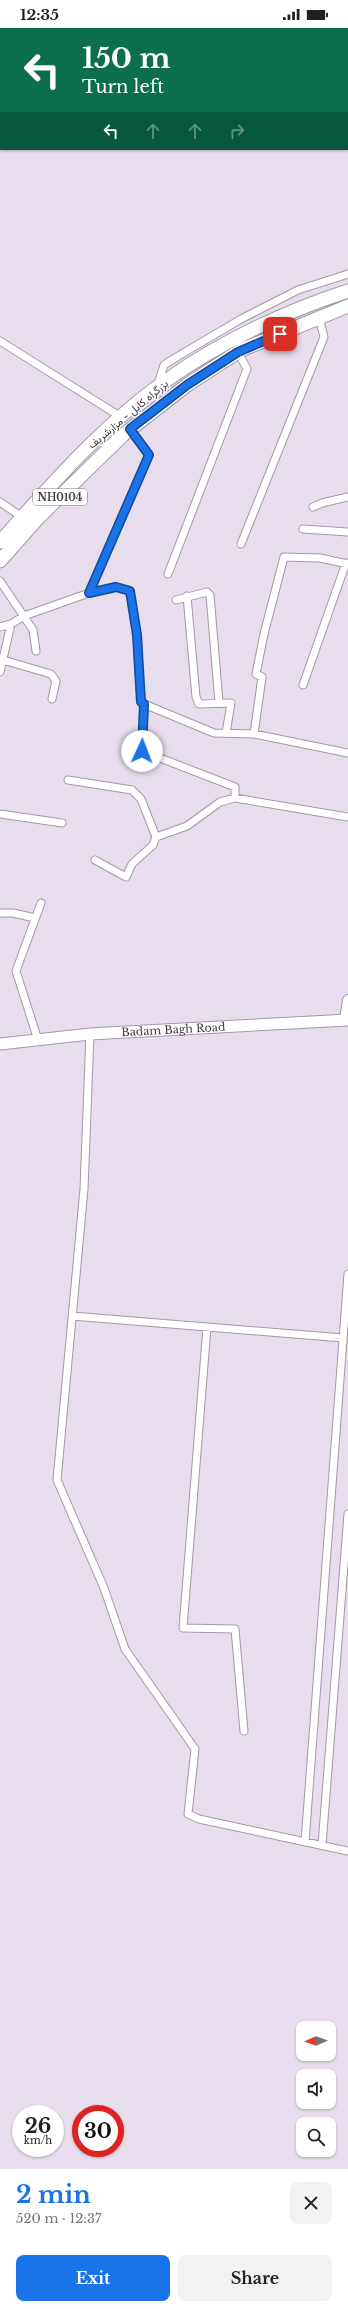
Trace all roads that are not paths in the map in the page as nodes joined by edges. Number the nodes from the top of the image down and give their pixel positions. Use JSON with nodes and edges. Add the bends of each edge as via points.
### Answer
{"nodes":[{"id":1,"x":348,"y":274,"type":"edge"},
{"id":2,"x":348,"y":291,"type":"edge"},
{"id":3,"x":348,"y":306,"type":"edge"},
{"id":4,"x":319,"y":317,"type":"junction"},
{"id":5,"x":0,"y":341,"type":"edge"},
{"id":6,"x":238,"y":352,"type":"junction"},
{"id":7,"x":157,"y":388,"type":"junction"},
{"id":8,"x":121,"y":417,"type":"junction"},
{"id":9,"x":130,"y":429,"type":"junction"},
{"id":10,"x":348,"y":497,"type":"edge"},
{"id":11,"x":0,"y":502,"type":"edge"},
{"id":12,"x":313,"y":508,"type":"dead end"},
{"id":13,"x":22,"y":517,"type":"junction"},
{"id":14,"x":303,"y":529,"type":"dead end"},
{"id":15,"x":348,"y":532,"type":"edge"},
{"id":16,"x":0,"y":542,"type":"edge"},
{"id":17,"x":242,"y":544,"type":"dead end"},
{"id":18,"x":0,"y":561,"type":"edge"},
{"id":19,"x":347,"y":564,"type":"edge"},
{"id":20,"x":168,"y":574,"type":"dead end"},
{"id":21,"x":0,"y":582,"type":"edge"},
{"id":22,"x":89,"y":593,"type":"junction"},
{"id":23,"x":187,"y":596,"type":"junction"},
{"id":24,"x":176,"y":600,"type":"dead end"},
{"id":25,"x":24,"y":616,"type":"junction"},
{"id":26,"x":11,"y":624,"type":"junction"},
{"id":27,"x":0,"y":627,"type":"edge"},
{"id":28,"x":36,"y":651,"type":"dead end"},
{"id":29,"x":2,"y":660,"type":"junction"},
{"id":30,"x":0,"y":672,"type":"edge"},
{"id":31,"x":303,"y":685,"type":"dead end"},
{"id":32,"x":52,"y":699,"type":"dead end"},
{"id":33,"x":219,"y":702,"type":"junction"},
{"id":34,"x":144,"y":704,"type":"junction"},
{"id":35,"x":226,"y":733,"type":"junction"},
{"id":36,"x":254,"y":734,"type":"junction"},
{"id":37,"x":348,"y":753,"type":"edge"},
{"id":38,"x":68,"y":780,"type":"dead end"},
{"id":39,"x":235,"y":798,"type":"junction"},
{"id":40,"x":0,"y":814,"type":"edge"},
{"id":41,"x":348,"y":816,"type":"edge"},
{"id":42,"x":62,"y":823,"type":"dead end"},
{"id":43,"x":156,"y":837,"type":"junction"},
{"id":44,"x":95,"y":860,"type":"dead end"},
{"id":45,"x":40,"y":903,"type":"dead end"},
{"id":46,"x":0,"y":913,"type":"edge"},
{"id":47,"x":35,"y":918,"type":"junction"},
{"id":48,"x":348,"y":1000,"type":"edge"},
{"id":49,"x":347,"y":1020,"type":"edge"},
{"id":50,"x":90,"y":1034,"type":"junction"},
{"id":51,"x":38,"y":1040,"type":"junction"},
{"id":52,"x":0,"y":1044,"type":"edge"},
{"id":53,"x":348,"y":1274,"type":"edge"},
{"id":54,"x":72,"y":1316,"type":"junction"},
{"id":55,"x":207,"y":1327,"type":"junction"},
{"id":56,"x":343,"y":1338,"type":"junction"},
{"id":57,"x":348,"y":1514,"type":"edge"},
{"id":58,"x":244,"y":1731,"type":"dead end"},
{"id":59,"x":305,"y":1842,"type":"junction"},
{"id":60,"x":322,"y":1845,"type":"junction"},
{"id":61,"x":348,"y":1851,"type":"edge"}],
"edges":[{"from":1,"to":7,"type":"street","via":[[298,290],[241,319],[175,358],[164,365]]},
{"from":2,"to":7,"type":"highway","name":"بزرگراه کابل - مزارشریف","number":"NH0104","via":[[322,299],[242,334]]},
{"from":3,"to":4,"type":"highway","name":"بزرگراه کابل - مزارشریف","number":"NH0104"},
{"from":4,"to":6,"type":"highway","name":"بزرگراه کابل - مزارشریف","number":"NH0104"},
{"from":4,"to":17,"type":"street","via":[[324,337]]},
{"from":5,"to":8,"type":"street"},
{"from":6,"to":9,"type":"highway","name":"بزرگراه کابل - مزارشریف","number":"NH0104","via":[[187,385]]},
{"from":6,"to":20,"type":"street","via":[[247,369]]},
{"from":7,"to":8,"type":"highway","name":"بزرگراه کابل - مزارشریف","number":"NH0104"},
{"from":8,"to":13,"type":"highway","name":"بزرگراه کابل - مزارشریف","number":"NH0104"},
{"from":9,"to":18,"type":"highway","name":"بزرگراه کابل - مزارشریف","number":"NH0104","via":[[39,517]]},
{"from":9,"to":22,"type":"street","via":[[149,455]]},
{"from":10,"to":12,"type":"street","via":[[322,503]]},
{"from":11,"to":13,"type":"street"},
{"from":13,"to":16,"type":"highway","name":"بزرگراه کابل - مزارشریف","number":"NH0104"},
{"from":14,"to":15,"type":"street"},
{"from":19,"to":31,"type":"street"},
{"from":19,"to":36,"type":"street","via":[[320,558],[284,557],[256,674],[262,677]]},
{"from":21,"to":25,"type":"street"},
{"from":22,"to":25,"type":"street"},
{"from":22,"to":34,"type":"street","via":[[116,587],[130,591],[137,635],[141,702]]},
{"from":23,"to":24,"type":"street"},
{"from":23,"to":33,"type":"street","via":[[196,697],[199,704]]},
{"from":23,"to":33,"type":"street","via":[[207,592],[210,595]]},
{"from":25,"to":26,"type":"street"},
{"from":25,"to":28,"type":"street","via":[[33,630]]},
{"from":26,"to":27,"type":"street"},
{"from":26,"to":29,"type":"street"},
{"from":29,"to":30,"type":"street"},
{"from":29,"to":32,"type":"street","via":[[51,674],[56,681]]},
{"from":33,"to":35,"type":"street","via":[[231,703]]},
{"from":34,"to":35,"type":"street","via":[[191,725],[214,733]]},
{"from":34,"to":39,"type":"street","via":[[142,751],[236,787]]},
{"from":35,"to":36,"type":"street"},
{"from":36,"to":37,"type":"street"},
{"from":38,"to":43,"type":"street","via":[[132,790],[141,799]]},
{"from":39,"to":41,"type":"street"},
{"from":39,"to":43,"type":"street","via":[[220,802],[187,826]]},
{"from":40,"to":42,"type":"street"},
{"from":43,"to":44,"type":"street","via":[[153,845],[132,864],[126,877]]},
{"from":45,"to":47,"type":"street"},
{"from":46,"to":47,"type":"street"},
{"from":47,"to":51,"type":"street","via":[[16,971]]},
{"from":48,"to":49,"type":"main road"},
{"from":49,"to":50,"type":"main road","name":"Badam Bagh Road"},
{"from":50,"to":51,"type":"main road","name":"Badam Bagh Road"},
{"from":50,"to":54,"type":"street","via":[[84,1189]]},
{"from":51,"to":52,"type":"main road","name":"Badam Bagh Road"},
{"from":53,"to":56,"type":"street"},
{"from":54,"to":55,"type":"street"},
{"from":54,"to":59,"type":"street","via":[[57,1480],[104,1588],[125,1649],[196,1749],[188,1814],[199,1819]]},
{"from":55,"to":56,"type":"street"},
{"from":55,"to":58,"type":"street","via":[[183,1628],[235,1629]]},
{"from":56,"to":59,"type":"street"},
{"from":57,"to":60,"type":"street"},
{"from":59,"to":60,"type":"street"},
{"from":60,"to":61,"type":"street"}]}
